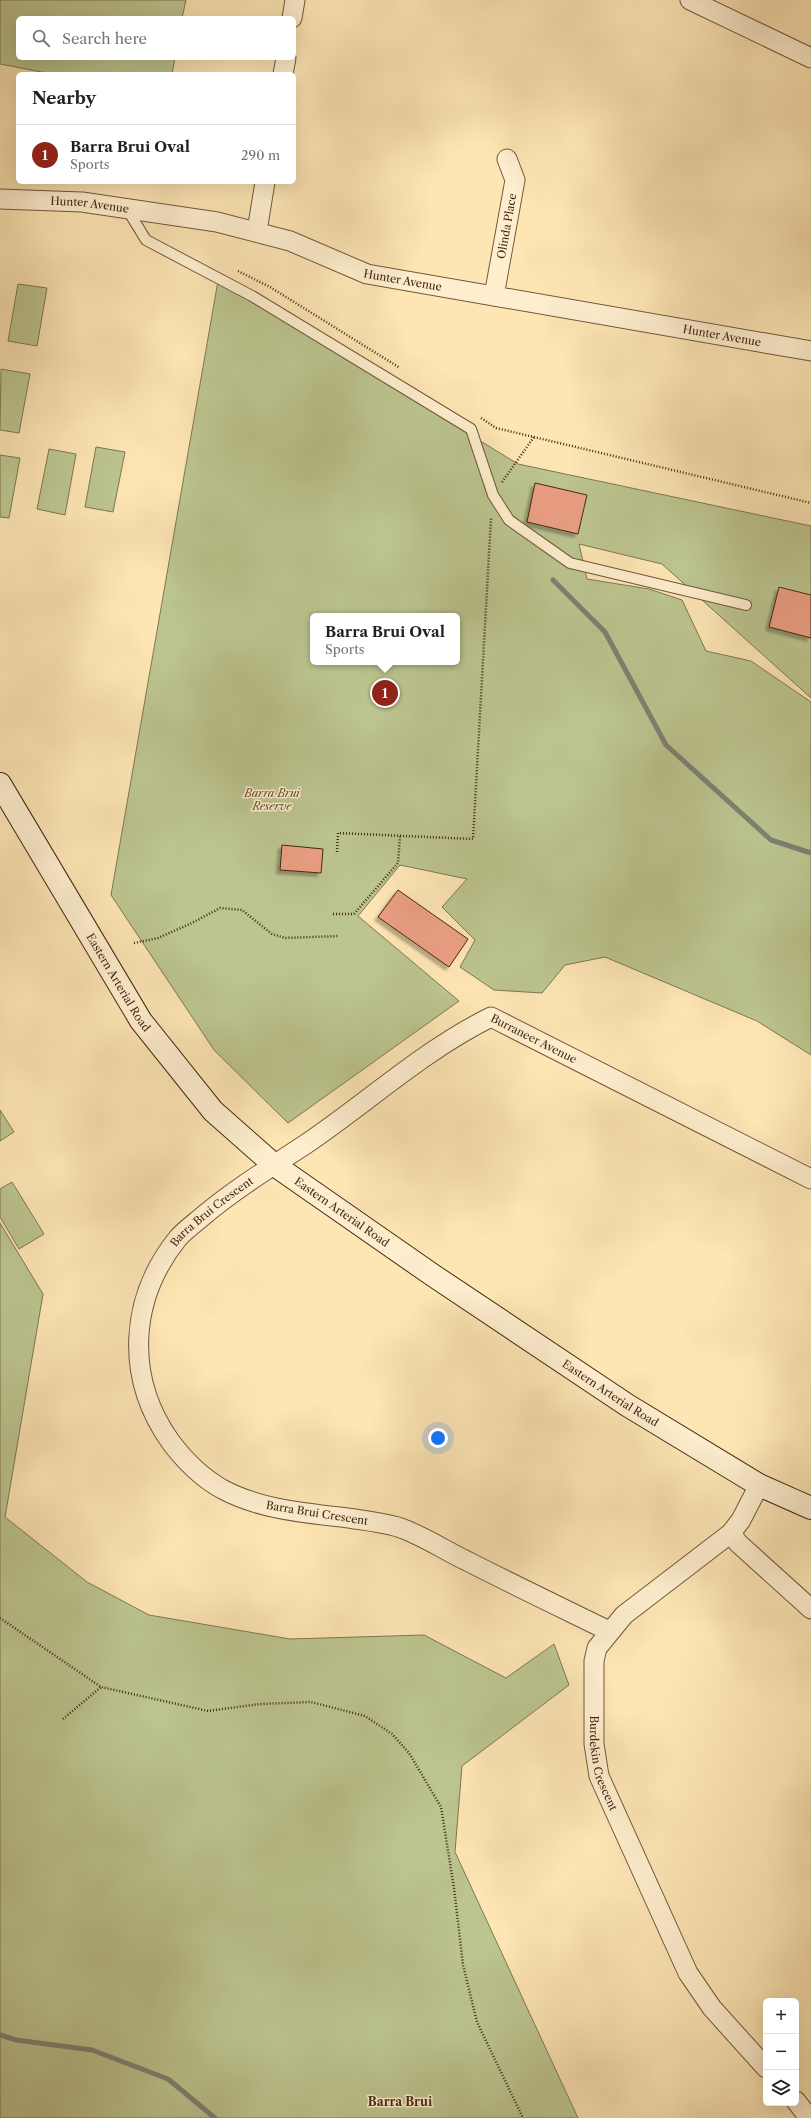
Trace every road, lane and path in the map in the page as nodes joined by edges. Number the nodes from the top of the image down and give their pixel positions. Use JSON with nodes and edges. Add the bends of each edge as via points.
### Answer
{"nodes":[{"id":1,"x":295,"y":0,"type":"edge"},
{"id":2,"x":690,"y":0,"type":"edge"},
{"id":3,"x":292,"y":16,"type":"edge"},
{"id":4,"x":811,"y":58,"type":"edge"},
{"id":5,"x":286,"y":60,"type":"edge"},
{"id":6,"x":283,"y":72,"type":"edge"},
{"id":7,"x":507,"y":159,"type":"dead end"},
{"id":8,"x":265,"y":184,"type":"edge"},
{"id":9,"x":0,"y":199,"type":"edge"},
{"id":10,"x":127,"y":209,"type":"junction"},
{"id":11,"x":257,"y":231,"type":"junction"},
{"id":12,"x":236,"y":270,"type":"dead end"},
{"id":13,"x":494,"y":296,"type":"junction"},
{"id":14,"x":811,"y":351,"type":"edge"},
{"id":15,"x":403,"y":370,"type":"dead end"},
{"id":16,"x":476,"y":416,"type":"dead end"},
{"id":17,"x":534,"y":437,"type":"junction"},
{"id":18,"x":493,"y":495,"type":"junction"},
{"id":19,"x":811,"y":503,"type":"edge"},
{"id":20,"x":746,"y":605,"type":"dead end"},
{"id":21,"x":0,"y":784,"type":"edge"},
{"id":22,"x":400,"y":836,"type":"junction"},
{"id":23,"x":337,"y":852,"type":"dead end"},
{"id":24,"x":333,"y":914,"type":"dead end"},
{"id":25,"x":340,"y":936,"type":"dead end"},
{"id":26,"x":134,"y":944,"type":"dead end"},
{"id":27,"x":273,"y":1164,"type":"junction"},
{"id":28,"x":811,"y":1179,"type":"edge"},
{"id":29,"x":759,"y":1485,"type":"junction"},
{"id":30,"x":811,"y":1508,"type":"edge"},
{"id":31,"x":731,"y":1533,"type":"junction"},
{"id":32,"x":811,"y":1609,"type":"edge"},
{"id":33,"x":0,"y":1618,"type":"edge"},
{"id":34,"x":609,"y":1632,"type":"junction"},
{"id":35,"x":101,"y":1687,"type":"junction"},
{"id":36,"x":63,"y":1719,"type":"dead end"},
{"id":37,"x":763,"y":2065,"type":"edge"},
{"id":38,"x":799,"y":2105,"type":"edge"},
{"id":39,"x":523,"y":2118,"type":"edge"},
{"id":40,"x":809,"y":2118,"type":"edge"}],
"edges":[{"from":1,"to":3,"type":"street"},
{"from":2,"to":4,"type":"street"},
{"from":5,"to":6,"type":"street"},
{"from":7,"to":13,"type":"street","name":"Olinda Place","via":[[515,180]]},
{"from":8,"to":11,"type":"street"},
{"from":9,"to":10,"type":"street","name":"Hunter Avenue","via":[[82,202]]},
{"from":10,"to":11,"type":"street","name":"Hunter Avenue","via":[[217,222]]},
{"from":10,"to":18,"type":"lane","via":[[146,240],[252,296],[471,429]]},
{"from":11,"to":13,"type":"street","name":"Hunter Avenue","via":[[290,240],[367,274]]},
{"from":12,"to":15,"type":"path","via":[[270,287]]},
{"from":13,"to":14,"type":"street","name":"Hunter Avenue"},
{"from":16,"to":17,"type":"path","via":[[496,428]]},
{"from":17,"to":18,"type":"path"},
{"from":17,"to":19,"type":"path"},
{"from":18,"to":20,"type":"lane","via":[[509,520],[570,563]]},
{"from":18,"to":22,"type":"path","via":[[473,839]]},
{"from":21,"to":27,"type":"main road","name":"Eastern Arterial Road","via":[[141,1022],[213,1111]]},
{"from":22,"to":23,"type":"path","via":[[338,833]]},
{"from":22,"to":24,"type":"path","via":[[398,863],[354,914]]},
{"from":25,"to":26,"type":"path","via":[[285,938],[272,934],[242,910],[220,908],[158,938]]},
{"from":27,"to":28,"type":"street","name":"Burraneer Avenue","via":[[306,1144],[460,1032],[491,1017]]},
{"from":27,"to":29,"type":"main road","name":"Eastern Arterial Road","via":[[627,1405]]},
{"from":27,"to":34,"type":"street","name":"Barra Brui Crescent","via":[[211,1209],[180,1236],[161,1262],[149,1288],[138,1340],[139,1364],[150,1407],[176,1450],[197,1472],[245,1500],[270,1507],[397,1526]]},
{"from":29,"to":30,"type":"main road","name":"Eastern Arterial Road"},
{"from":29,"to":31,"type":"street","name":"Burdekin Crescent","via":[[741,1520]]},
{"from":31,"to":32,"type":"street","via":[[738,1543]]},
{"from":31,"to":34,"type":"street","name":"Burdekin Crescent","via":[[624,1615]]},
{"from":33,"to":35,"type":"path"},
{"from":34,"to":37,"type":"street","name":"Burdekin Crescent","via":[[597,1648],[594,1661],[594,1744],[599,1776],[688,1973],[712,2008]]},
{"from":35,"to":36,"type":"path"},
{"from":35,"to":39,"type":"path","via":[[208,1711],[260,1704],[311,1702],[365,1716],[392,1734],[409,1753],[441,1807],[463,1965],[478,2022]]},
{"from":38,"to":40,"type":"street"}]}
